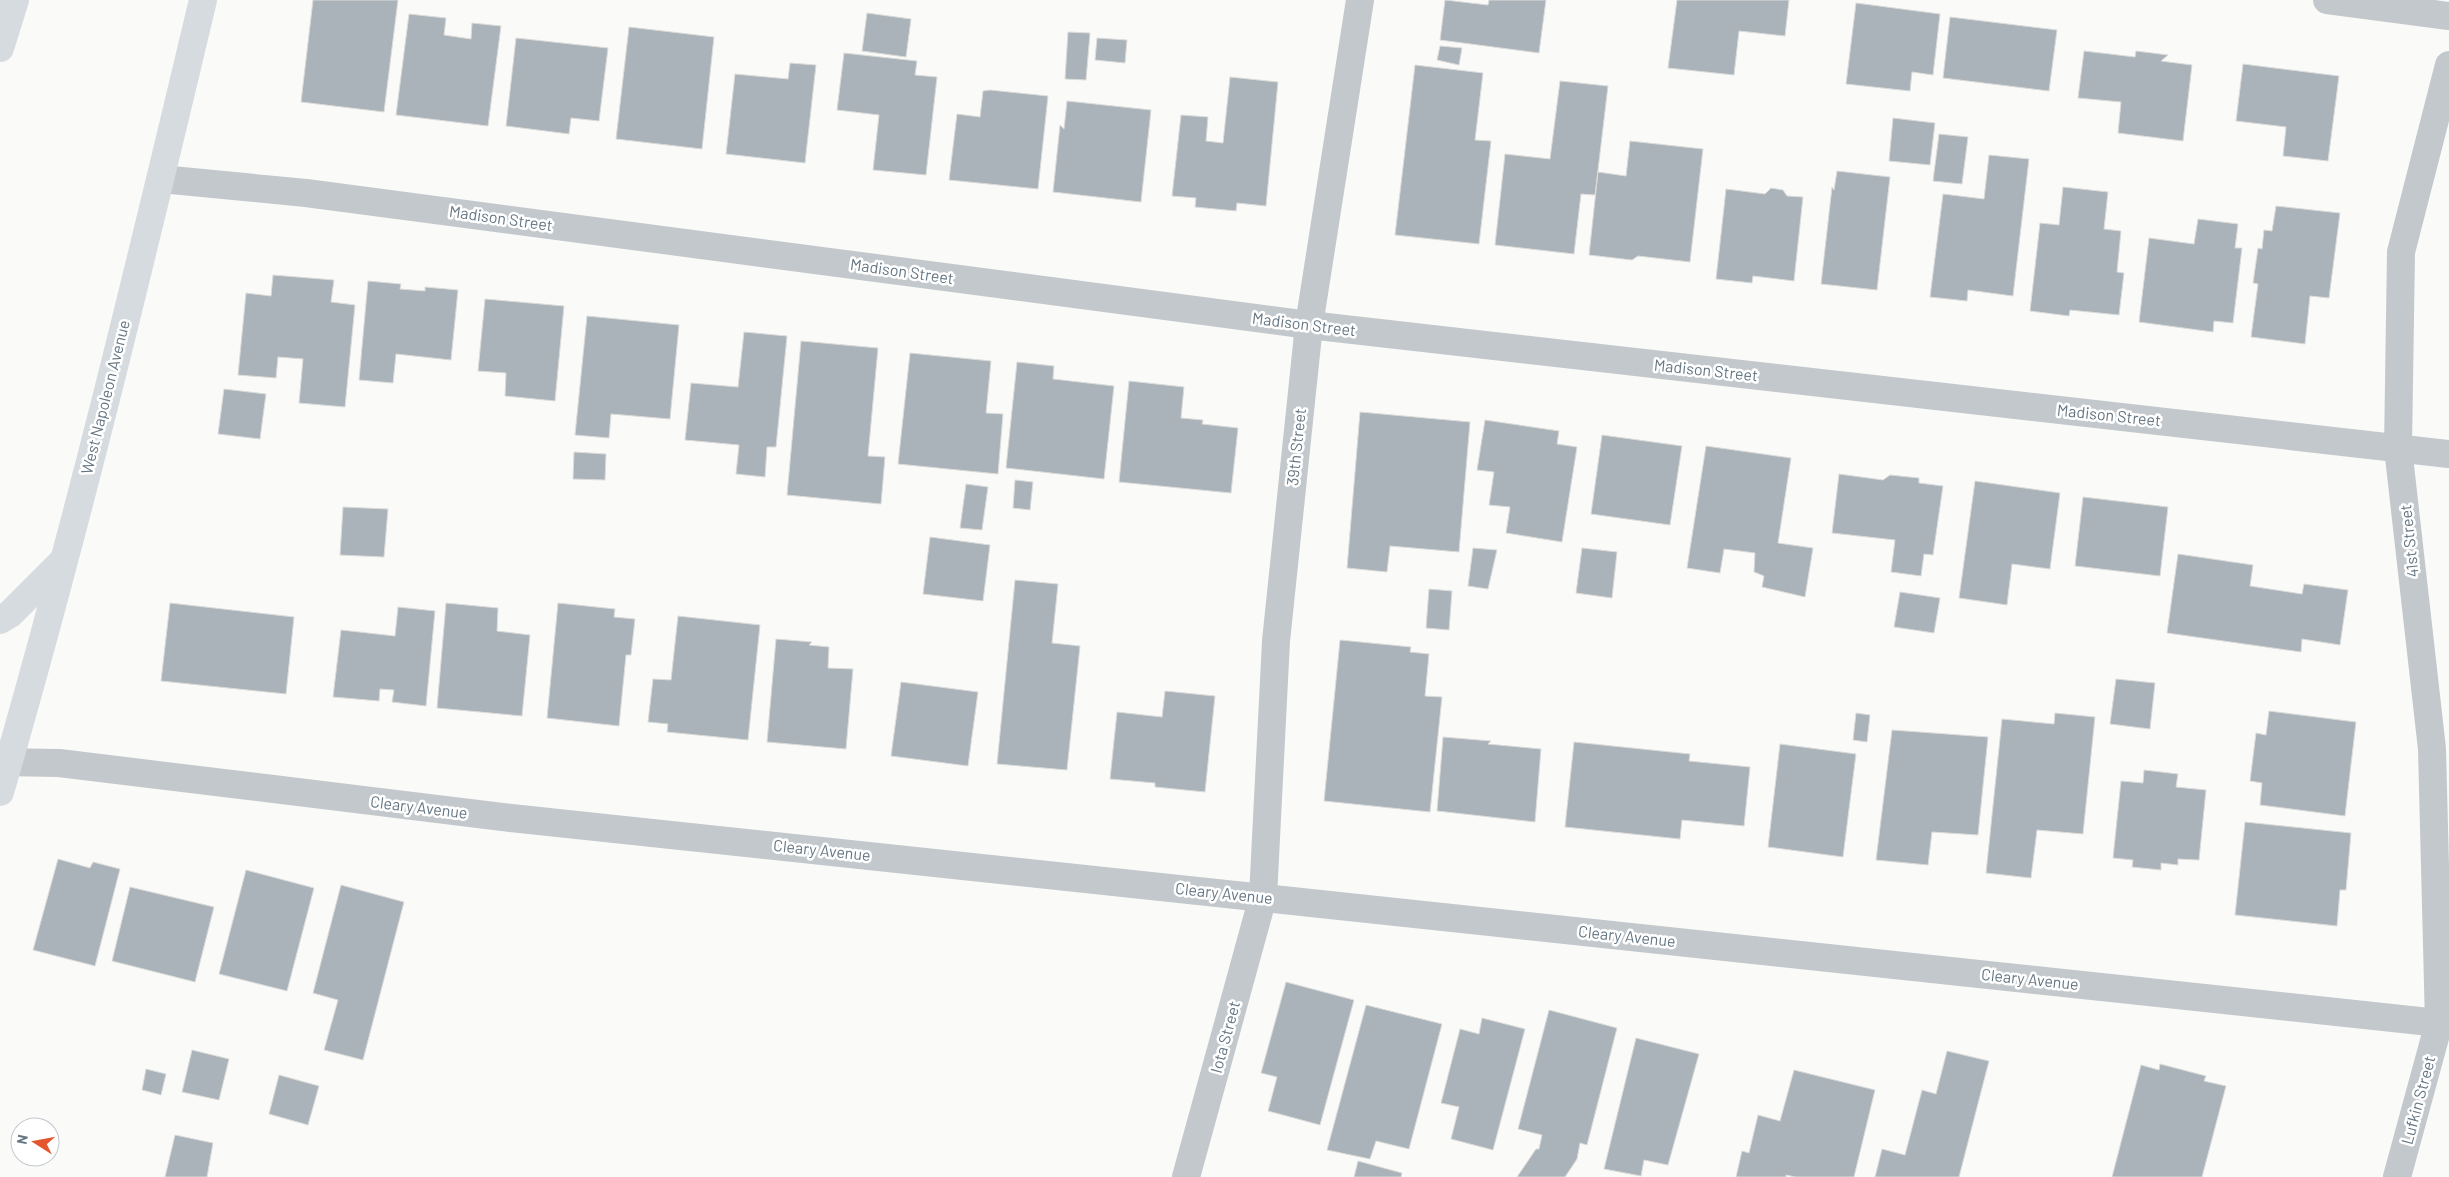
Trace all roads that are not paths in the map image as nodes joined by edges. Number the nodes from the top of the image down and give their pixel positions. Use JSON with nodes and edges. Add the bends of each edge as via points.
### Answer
{"nodes":[{"id":1,"x":15,"y":0,"type":"edge"},
{"id":2,"x":203,"y":0,"type":"edge"},
{"id":3,"x":1360,"y":0,"type":"edge"},
{"id":4,"x":2327,"y":0,"type":"edge"},
{"id":5,"x":2449,"y":16,"type":"edge"},
{"id":6,"x":0,"y":48,"type":"edge"},
{"id":7,"x":2449,"y":65,"type":"edge"},
{"id":8,"x":161,"y":178,"type":"junction"},
{"id":9,"x":1309,"y":325,"type":"junction"},
{"id":10,"x":2398,"y":448,"type":"junction"},
{"id":11,"x":2449,"y":454,"type":"edge"},
{"id":12,"x":64,"y":560,"type":"junction"},
{"id":13,"x":0,"y":620,"type":"edge"},
{"id":14,"x":4,"y":763,"type":"edge"},
{"id":15,"x":0,"y":792,"type":"edge"},
{"id":16,"x":1263,"y":897,"type":"junction"},
{"id":17,"x":2444,"y":1023,"type":"edge"},
{"id":18,"x":1186,"y":1177,"type":"edge"},
{"id":19,"x":2398,"y":1177,"type":"edge"}],
"edges":[{"from":1,"to":6,"type":"main road"},
{"from":2,"to":8,"type":"main road","name":"West Napoleon Avenue"},
{"from":3,"to":9,"type":"street","name":"39th Street"},
{"from":4,"to":5,"type":"street"},
{"from":7,"to":10,"type":"street","name":"41st Street","via":[[2400,252]]},
{"from":8,"to":9,"type":"street","name":"Madison Street","via":[[306,193]]},
{"from":8,"to":12,"type":"main road","name":"West Napoleon Avenue"},
{"from":9,"to":10,"type":"street","name":"Madison Street"},
{"from":9,"to":16,"type":"street","name":"39th Street","via":[[1276,640]]},
{"from":10,"to":11,"type":"street","name":"Madison Street"},
{"from":10,"to":17,"type":"street","name":"41st Street","via":[[2432,749]]},
{"from":12,"to":13,"type":"main road"},
{"from":12,"to":14,"type":"main road","name":"West Napoleon Avenue"},
{"from":14,"to":15,"type":"main road","name":"West Napoleon Avenue"},
{"from":14,"to":16,"type":"street","name":"Cleary Avenue","via":[[60,763],[521,819]]},
{"from":16,"to":17,"type":"street","name":"Cleary Avenue"},
{"from":16,"to":18,"type":"street","name":"Iota Street"},
{"from":17,"to":19,"type":"street","name":"Lufkin Street"}]}
